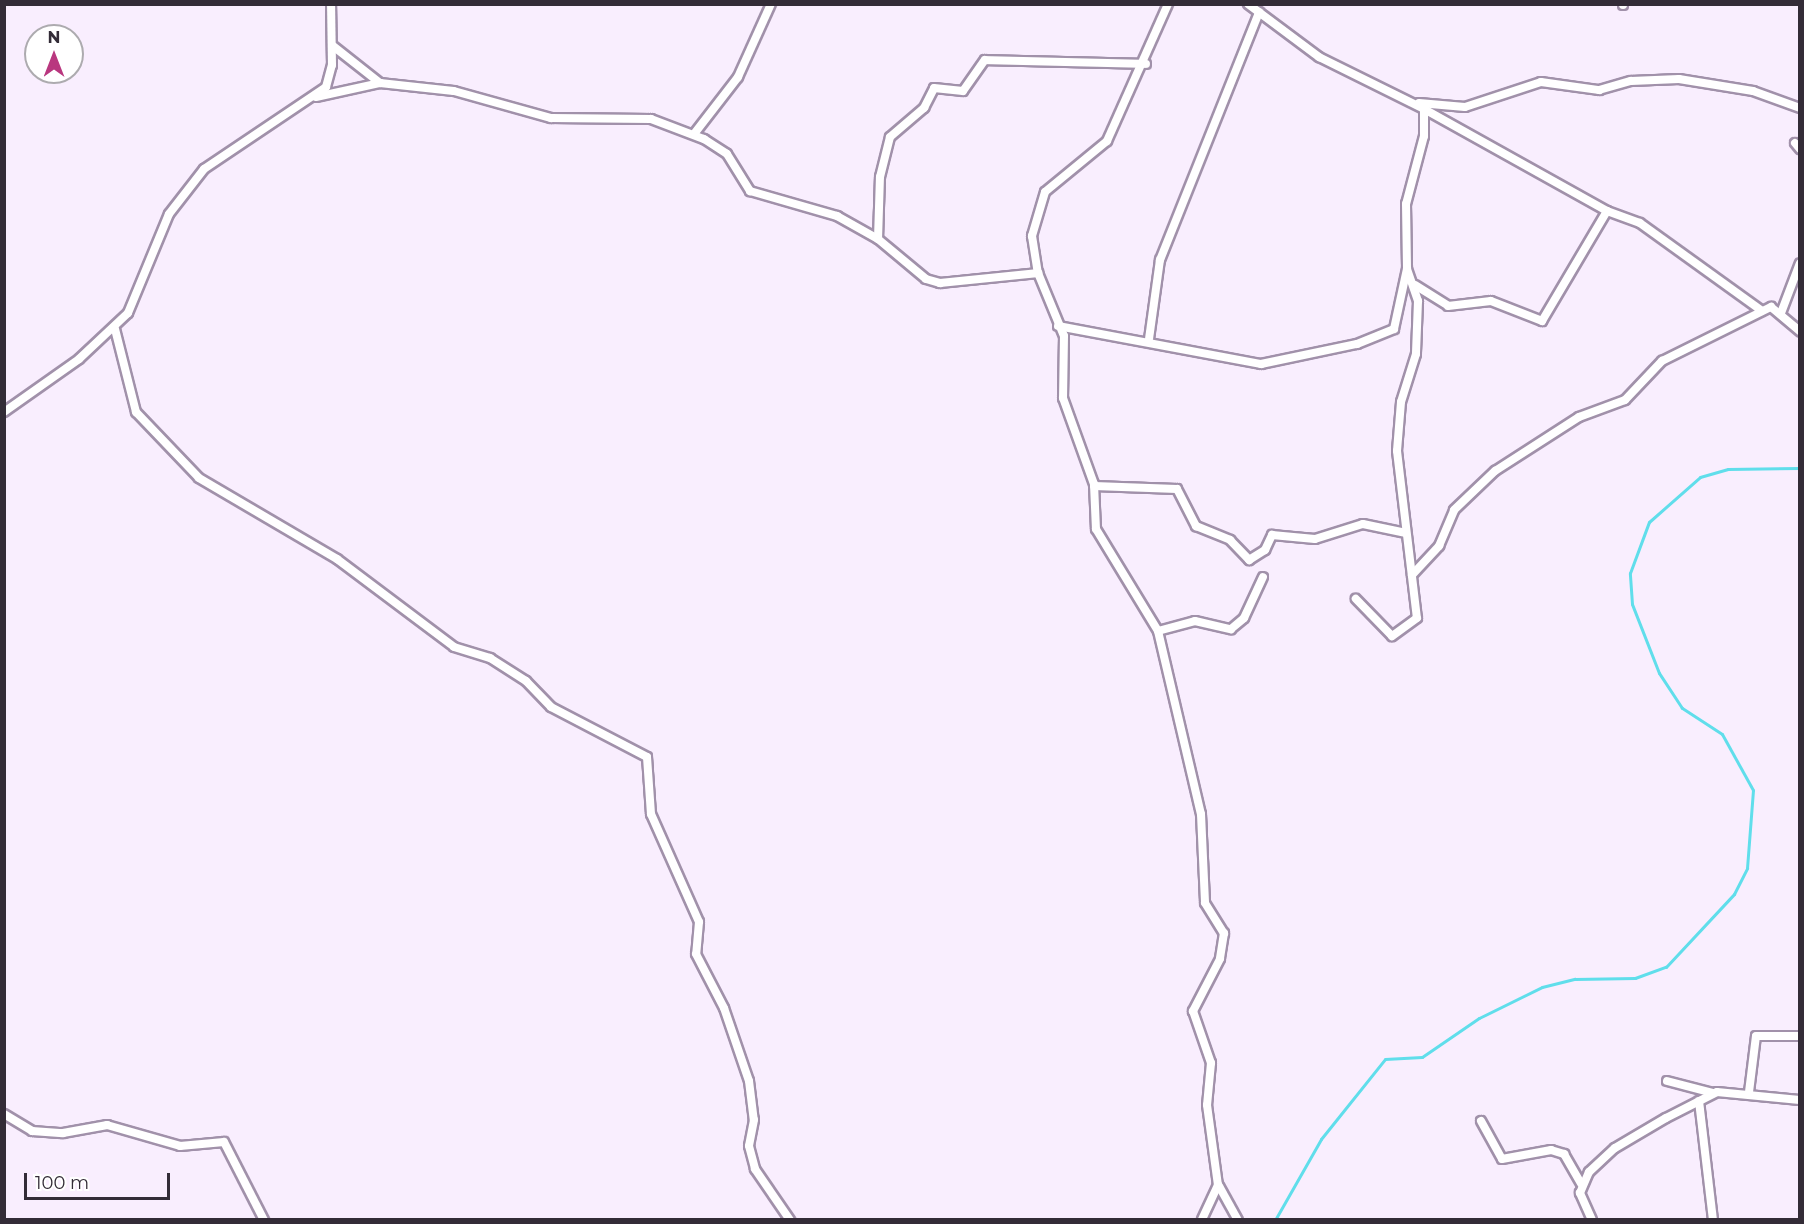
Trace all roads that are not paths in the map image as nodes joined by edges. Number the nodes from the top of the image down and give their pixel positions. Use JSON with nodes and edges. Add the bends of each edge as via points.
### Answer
{"nodes":[{"id":1,"x":331,"y":4,"type":"edge"},
{"id":2,"x":771,"y":4,"type":"edge"},
{"id":3,"x":1168,"y":4,"type":"edge"},
{"id":4,"x":1248,"y":4,"type":"edge"},
{"id":5,"x":1259,"y":12,"type":"junction"},
{"id":6,"x":333,"y":46,"type":"junction"},
{"id":7,"x":1146,"y":64,"type":"junction"},
{"id":8,"x":380,"y":83,"type":"junction"},
{"id":9,"x":316,"y":97,"type":"junction"},
{"id":10,"x":1412,"y":102,"type":"junction"},
{"id":11,"x":1800,"y":108,"type":"edge"},
{"id":12,"x":1424,"y":109,"type":"junction"},
{"id":13,"x":694,"y":134,"type":"junction"},
{"id":14,"x":1607,"y":211,"type":"junction"},
{"id":15,"x":878,"y":238,"type":"junction"},
{"id":16,"x":1800,"y":263,"type":"edge"},
{"id":17,"x":1407,"y":268,"type":"junction"},
{"id":18,"x":1038,"y":273,"type":"junction"},
{"id":19,"x":1415,"y":285,"type":"junction"},
{"id":20,"x":1762,"y":310,"type":"junction"},
{"id":21,"x":1781,"y":312,"type":"junction"},
{"id":22,"x":1058,"y":326,"type":"junction"},
{"id":23,"x":115,"y":328,"type":"junction"},
{"id":24,"x":1800,"y":331,"type":"edge"},
{"id":25,"x":1149,"y":339,"type":"junction"},
{"id":26,"x":4,"y":412,"type":"edge"},
{"id":27,"x":1095,"y":486,"type":"junction"},
{"id":28,"x":1406,"y":532,"type":"junction"},
{"id":29,"x":1412,"y":575,"type":"junction"},
{"id":30,"x":1263,"y":577,"type":"dead end"},
{"id":31,"x":1356,"y":599,"type":"dead end"},
{"id":32,"x":1158,"y":631,"type":"junction"},
{"id":33,"x":1800,"y":1036,"type":"edge"},
{"id":34,"x":1667,"y":1081,"type":"dead end"},
{"id":35,"x":1749,"y":1092,"type":"junction"},
{"id":36,"x":1713,"y":1093,"type":"junction"},
{"id":37,"x":1800,"y":1100,"type":"edge"},
{"id":38,"x":1699,"y":1101,"type":"junction"},
{"id":39,"x":4,"y":1114,"type":"edge"},
{"id":40,"x":1481,"y":1121,"type":"dead end"},
{"id":41,"x":1581,"y":1184,"type":"junction"},
{"id":42,"x":1218,"y":1185,"type":"junction"},
{"id":43,"x":264,"y":1220,"type":"edge"},
{"id":44,"x":790,"y":1220,"type":"edge"},
{"id":45,"x":1202,"y":1220,"type":"edge"},
{"id":46,"x":1238,"y":1220,"type":"edge"},
{"id":47,"x":1592,"y":1220,"type":"edge"},
{"id":48,"x":1713,"y":1220,"type":"edge"}],
"edges":[{"from":1,"to":6,"type":"street"},
{"from":2,"to":13,"type":"street","via":[[738,77]]},
{"from":3,"to":7,"type":"street"},
{"from":4,"to":5,"type":"street"},
{"from":5,"to":10,"type":"street","via":[[1329,63]]},
{"from":5,"to":25,"type":"street","via":[[1160,260]]},
{"from":6,"to":8,"type":"street"},
{"from":6,"to":9,"type":"street","via":[[330,78]]},
{"from":7,"to":15,"type":"street","via":[[985,60],[963,91],[934,88],[924,108],[890,137],[880,177]]},
{"from":7,"to":18,"type":"street","via":[[1107,141],[1058,176],[1037,203],[1032,236]]},
{"from":8,"to":9,"type":"street"},
{"from":8,"to":13,"type":"street","via":[[454,91],[551,118],[651,119]]},
{"from":9,"to":23,"type":"street","via":[[252,132],[204,169],[169,214],[143,287]]},
{"from":10,"to":11,"type":"street","via":[[1465,107],[1541,82],[1599,90],[1631,81],[1679,79],[1753,91]]},
{"from":10,"to":12,"type":"street"},
{"from":12,"to":14,"type":"street"},
{"from":12,"to":17,"type":"street","via":[[1424,136],[1406,204]]},
{"from":13,"to":15,"type":"street","via":[[727,154],[750,191],[815,208]]},
{"from":14,"to":19,"type":"street","via":[[1542,321],[1491,301],[1449,306]]},
{"from":14,"to":20,"type":"street","via":[[1640,223]]},
{"from":15,"to":18,"type":"street","via":[[901,263],[940,283]]},
{"from":16,"to":21,"type":"street"},
{"from":17,"to":19,"type":"street"},
{"from":17,"to":25,"type":"street","via":[[1394,329],[1357,344],[1260,364],[1227,361]]},
{"from":18,"to":22,"type":"street"},
{"from":19,"to":28,"type":"street","via":[[1416,354],[1401,402],[1397,451]]},
{"from":20,"to":21,"type":"street","via":[[1771,307]]},
{"from":20,"to":29,"type":"street","via":[[1662,362],[1625,400],[1579,417],[1495,471],[1454,510],[1439,546]]},
{"from":21,"to":24,"type":"street"},
{"from":22,"to":25,"type":"street"},
{"from":22,"to":27,"type":"street","via":[[1064,336],[1063,398]]},
{"from":23,"to":26,"type":"street"},
{"from":23,"to":44,"type":"street","via":[[136,412],[199,478],[337,559],[454,647],[490,658],[526,681],[551,707],[647,757],[651,814],[699,922],[696,954],[724,1008],[749,1081],[754,1120],[749,1146],[755,1169]]},
{"from":27,"to":28,"type":"street","via":[[1177,489],[1196,526],[1230,540],[1249,561],[1265,550],[1272,535],[1315,539],[1363,524]]},
{"from":27,"to":32,"type":"street","via":[[1096,529]]},
{"from":28,"to":29,"type":"street"},
{"from":29,"to":31,"type":"street","via":[[1417,618],[1392,636]]},
{"from":30,"to":32,"type":"street","via":[[1244,618],[1231,629],[1195,621]]},
{"from":32,"to":42,"type":"street","via":[[1161,663],[1201,814],[1205,903],[1224,933],[1220,958],[1194,1011],[1211,1063],[1207,1105]]},
{"from":33,"to":35,"type":"street","via":[[1756,1036]]},
{"from":34,"to":36,"type":"street"},
{"from":35,"to":36,"type":"street"},
{"from":35,"to":37,"type":"street"},
{"from":36,"to":38,"type":"street"},
{"from":38,"to":41,"type":"street","via":[[1615,1148]]},
{"from":38,"to":48,"type":"street"},
{"from":39,"to":43,"type":"street","via":[[32,1131],[63,1133],[107,1125],[180,1146],[224,1142]]},
{"from":40,"to":41,"type":"street","via":[[1502,1159],[1551,1150],[1564,1154]]},
{"from":41,"to":47,"type":"street"},
{"from":42,"to":45,"type":"street"},
{"from":42,"to":46,"type":"street"}]}
